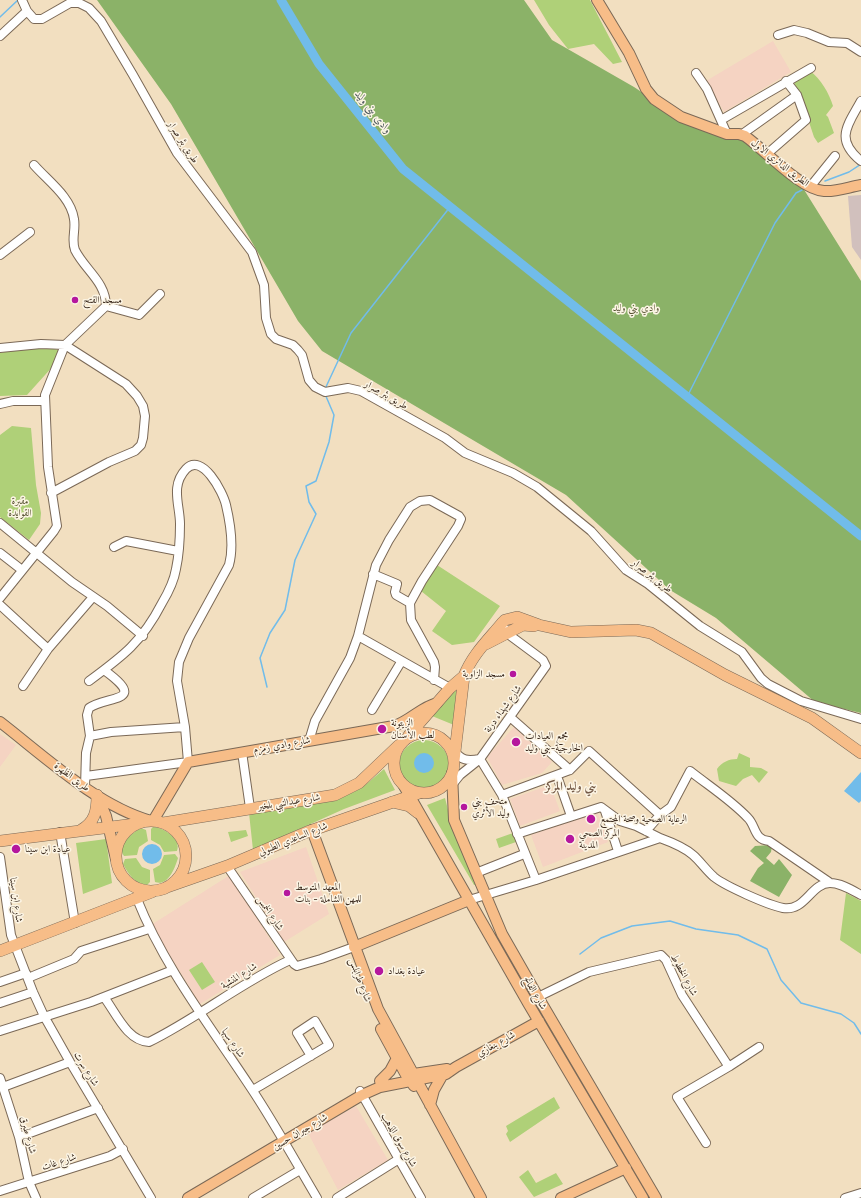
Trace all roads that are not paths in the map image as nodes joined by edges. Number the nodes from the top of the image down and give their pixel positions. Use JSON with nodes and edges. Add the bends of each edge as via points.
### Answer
{"nodes":[{"id":1,"x":22,"y":0,"type":"edge"},
{"id":2,"x":598,"y":0,"type":"edge"},
{"id":3,"x":27,"y":11,"type":"junction"},
{"id":4,"x":778,"y":35,"type":"dead end"},
{"id":5,"x":0,"y":36,"type":"edge"},
{"id":6,"x":861,"y":52,"type":"edge"},
{"id":7,"x":811,"y":68,"type":"dead end"},
{"id":8,"x":696,"y":73,"type":"dead end"},
{"id":9,"x":786,"y":81,"type":"junction"},
{"id":10,"x":797,"y":95,"type":"junction"},
{"id":11,"x":861,"y":101,"type":"edge"},
{"id":12,"x":721,"y":120,"type":"junction"},
{"id":13,"x":727,"y":134,"type":"junction"},
{"id":14,"x":741,"y":135,"type":"junction"},
{"id":15,"x":767,"y":154,"type":"junction"},
{"id":16,"x":835,"y":156,"type":"dead end"},
{"id":17,"x":861,"y":161,"type":"edge"},
{"id":18,"x":34,"y":165,"type":"dead end"},
{"id":19,"x":861,"y":184,"type":"edge"},
{"id":20,"x":810,"y":187,"type":"junction"},
{"id":21,"x":30,"y":232,"type":"dead end"},
{"id":22,"x":0,"y":255,"type":"edge"},
{"id":23,"x":160,"y":294,"type":"dead end"},
{"id":24,"x":106,"y":306,"type":"junction"},
{"id":25,"x":65,"y":345,"type":"junction"},
{"id":26,"x":0,"y":348,"type":"edge"},
{"id":27,"x":45,"y":401,"type":"junction"},
{"id":28,"x":0,"y":404,"type":"edge"},
{"id":29,"x":51,"y":494,"type":"junction"},
{"id":30,"x":0,"y":524,"type":"edge"},
{"id":31,"x":114,"y":547,"type":"dead end"},
{"id":32,"x":178,"y":551,"type":"junction"},
{"id":33,"x":36,"y":552,"type":"junction"},
{"id":34,"x":0,"y":553,"type":"edge"},
{"id":35,"x":22,"y":570,"type":"junction"},
{"id":36,"x":373,"y":574,"type":"junction"},
{"id":37,"x":92,"y":597,"type":"junction"},
{"id":38,"x":0,"y":599,"type":"edge"},
{"id":39,"x":410,"y":603,"type":"junction"},
{"id":40,"x":520,"y":622,"type":"junction"},
{"id":41,"x":502,"y":624,"type":"junction"},
{"id":42,"x":508,"y":634,"type":"junction"},
{"id":43,"x":143,"y":636,"type":"junction"},
{"id":44,"x":358,"y":636,"type":"junction"},
{"id":45,"x":522,"y":644,"type":"junction"},
{"id":46,"x":48,"y":649,"type":"junction"},
{"id":47,"x":479,"y":649,"type":"junction"},
{"id":48,"x":401,"y":662,"type":"junction"},
{"id":49,"x":104,"y":670,"type":"junction"},
{"id":50,"x":464,"y":676,"type":"junction"},
{"id":51,"x":434,"y":680,"type":"junction"},
{"id":52,"x":89,"y":682,"type":"dead end"},
{"id":53,"x":22,"y":686,"type":"dead end"},
{"id":54,"x":450,"y":688,"type":"junction"},
{"id":55,"x":437,"y":703,"type":"junction"},
{"id":56,"x":372,"y":710,"type":"dead end"},
{"id":57,"x":510,"y":718,"type":"junction"},
{"id":58,"x":861,"y":719,"type":"edge"},
{"id":59,"x":0,"y":722,"type":"edge"},
{"id":60,"x":186,"y":727,"type":"junction"},
{"id":61,"x":90,"y":736,"type":"junction"},
{"id":62,"x":309,"y":741,"type":"junction"},
{"id":63,"x":402,"y":741,"type":"junction"},
{"id":64,"x":846,"y":743,"type":"junction"},
{"id":65,"x":861,"y":743,"type":"edge"},
{"id":66,"x":242,"y":752,"type":"junction"},
{"id":67,"x":861,"y":753,"type":"edge"},
{"id":68,"x":454,"y":755,"type":"junction"},
{"id":69,"x":480,"y":759,"type":"junction"},
{"id":70,"x":188,"y":762,"type":"junction"},
{"id":71,"x":570,"y":770,"type":"junction"},
{"id":72,"x":452,"y":773,"type":"junction"},
{"id":73,"x":86,"y":776,"type":"junction"},
{"id":74,"x":557,"y":776,"type":"junction"},
{"id":75,"x":452,"y":785,"type":"junction"},
{"id":76,"x":85,"y":787,"type":"junction"},
{"id":77,"x":406,"y":791,"type":"junction"},
{"id":78,"x":96,"y":795,"type":"junction"},
{"id":79,"x":502,"y":795,"type":"junction"},
{"id":80,"x":392,"y":802,"type":"junction"},
{"id":81,"x":250,"y":808,"type":"junction"},
{"id":82,"x":605,"y":811,"type":"junction"},
{"id":83,"x":418,"y":814,"type":"junction"},
{"id":84,"x":660,"y":815,"type":"junction"},
{"id":85,"x":571,"y":816,"type":"junction"},
{"id":86,"x":155,"y":822,"type":"junction"},
{"id":87,"x":139,"y":823,"type":"junction"},
{"id":88,"x":109,"y":827,"type":"junction"},
{"id":89,"x":81,"y":830,"type":"junction"},
{"id":90,"x":310,"y":831,"type":"junction"},
{"id":91,"x":646,"y":831,"type":"junction"},
{"id":92,"x":60,"y":832,"type":"junction"},
{"id":93,"x":517,"y":834,"type":"junction"},
{"id":94,"x":660,"y":838,"type":"junction"},
{"id":95,"x":0,"y":841,"type":"edge"},
{"id":96,"x":618,"y":851,"type":"junction"},
{"id":97,"x":524,"y":854,"type":"junction"},
{"id":98,"x":0,"y":857,"type":"edge"},
{"id":99,"x":116,"y":858,"type":"junction"},
{"id":100,"x":227,"y":866,"type":"junction"},
{"id":101,"x":476,"y":873,"type":"junction"},
{"id":102,"x":536,"y":880,"type":"junction"},
{"id":103,"x":829,"y":882,"type":"junction"},
{"id":104,"x":167,"y":887,"type":"junction"},
{"id":105,"x":156,"y":890,"type":"junction"},
{"id":106,"x":861,"y":895,"type":"edge"},
{"id":107,"x":486,"y":896,"type":"junction"},
{"id":108,"x":137,"y":899,"type":"junction"},
{"id":109,"x":469,"y":900,"type":"junction"},
{"id":110,"x":75,"y":923,"type":"junction"},
{"id":111,"x":149,"y":929,"type":"junction"},
{"id":112,"x":15,"y":946,"type":"junction"},
{"id":113,"x":509,"y":946,"type":"junction"},
{"id":114,"x":351,"y":948,"type":"junction"},
{"id":115,"x":0,"y":951,"type":"edge"},
{"id":116,"x":498,"y":951,"type":"junction"},
{"id":117,"x":290,"y":960,"type":"junction"},
{"id":118,"x":173,"y":970,"type":"junction"},
{"id":119,"x":27,"y":976,"type":"junction"},
{"id":120,"x":0,"y":982,"type":"edge"},
{"id":121,"x":33,"y":992,"type":"junction"},
{"id":122,"x":104,"y":997,"type":"junction"},
{"id":123,"x":538,"y":997,"type":"junction"},
{"id":124,"x":0,"y":1003,"type":"edge"},
{"id":125,"x":201,"y":1013,"type":"junction"},
{"id":126,"x":44,"y":1016,"type":"junction"},
{"id":127,"x":539,"y":1021,"type":"junction"},
{"id":128,"x":0,"y":1031,"type":"edge"},
{"id":129,"x":759,"y":1047,"type":"dead end"},
{"id":130,"x":311,"y":1056,"type":"dead end"},
{"id":131,"x":397,"y":1058,"type":"junction"},
{"id":132,"x":70,"y":1062,"type":"junction"},
{"id":133,"x":409,"y":1064,"type":"junction"},
{"id":134,"x":730,"y":1066,"type":"junction"},
{"id":135,"x":454,"y":1068,"type":"junction"},
{"id":136,"x":424,"y":1072,"type":"junction"},
{"id":137,"x":442,"y":1076,"type":"junction"},
{"id":138,"x":0,"y":1078,"type":"edge"},
{"id":139,"x":410,"y":1079,"type":"junction"},
{"id":140,"x":380,"y":1081,"type":"junction"},
{"id":141,"x":3,"y":1088,"type":"junction"},
{"id":142,"x":253,"y":1090,"type":"junction"},
{"id":143,"x":361,"y":1093,"type":"junction"},
{"id":144,"x":430,"y":1105,"type":"junction"},
{"id":145,"x":98,"y":1108,"type":"junction"},
{"id":146,"x":436,"y":1117,"type":"junction"},
{"id":147,"x":19,"y":1136,"type":"junction"},
{"id":148,"x":283,"y":1141,"type":"junction"},
{"id":149,"x":706,"y":1143,"type":"dead end"},
{"id":150,"x":123,"y":1149,"type":"junction"},
{"id":151,"x":399,"y":1160,"type":"junction"},
{"id":152,"x":626,"y":1168,"type":"junction"},
{"id":153,"x":300,"y":1170,"type":"junction"},
{"id":154,"x":29,"y":1182,"type":"junction"},
{"id":155,"x":0,"y":1191,"type":"edge"},
{"id":156,"x":861,"y":1193,"type":"edge"},
{"id":157,"x":36,"y":1198,"type":"edge"},
{"id":158,"x":151,"y":1198,"type":"edge"},
{"id":159,"x":188,"y":1198,"type":"edge"},
{"id":160,"x":254,"y":1198,"type":"edge"},
{"id":161,"x":317,"y":1198,"type":"edge"},
{"id":162,"x":337,"y":1198,"type":"edge"},
{"id":163,"x":421,"y":1198,"type":"edge"},
{"id":164,"x":481,"y":1198,"type":"edge"},
{"id":165,"x":561,"y":1198,"type":"edge"},
{"id":166,"x":643,"y":1198,"type":"edge"},
{"id":167,"x":656,"y":1198,"type":"edge"},
{"id":168,"x":845,"y":1198,"type":"edge"}],
"edges":[{"from":1,"to":3,"type":"street"},
{"from":2,"to":13,"type":"main road","name":"الطريق الدائري الاول","via":[[602,11],[629,53],[646,89],[654,98],[681,117]]},
{"from":3,"to":5,"type":"street"},
{"from":3,"to":58,"type":"street","name":"طريق بئر صرار","via":[[34,18],[42,19],[70,3],[79,2],[101,21],[177,153],[252,252],[264,285],[267,327],[276,339],[293,345],[302,355],[309,380],[315,387],[325,392],[356,389],[445,438],[465,453],[513,473],[532,484],[591,531],[626,570],[648,584],[700,626],[742,652],[768,684],[801,701]]},
{"from":4,"to":6,"type":"street","via":[[794,30],[829,42],[846,43]]},
{"from":7,"to":9,"type":"street"},
{"from":8,"to":12,"type":"street","via":[[707,89]]},
{"from":9,"to":10,"type":"street"},
{"from":9,"to":12,"type":"street"},
{"from":10,"to":14,"type":"street"},
{"from":10,"to":15,"type":"street","via":[[806,120]]},
{"from":11,"to":17,"type":"street","via":[[847,125],[845,138],[850,150]]},
{"from":12,"to":13,"type":"street"},
{"from":13,"to":14,"type":"main road","name":"الطريق الدائري الاول"},
{"from":14,"to":15,"type":"main road","name":"الطريق الدائري الاول"},
{"from":15,"to":20,"type":"main road","name":"الطريق الدائري الاول"},
{"from":16,"to":20,"type":"street"},
{"from":18,"to":24,"type":"street","via":[[68,202],[75,221],[75,250],[102,287],[106,295]]},
{"from":19,"to":20,"type":"main road","name":"الطريق الدائري الاول","via":[[830,191]]},
{"from":21,"to":22,"type":"street"},
{"from":23,"to":24,"type":"street","via":[[139,315]]},
{"from":24,"to":25,"type":"street"},
{"from":25,"to":26,"type":"street","via":[[41,344]]},
{"from":25,"to":27,"type":"street","via":[[51,377]]},
{"from":25,"to":29,"type":"street","via":[[113,374],[138,396],[145,416],[144,438],[141,446],[135,451],[109,462]]},
{"from":27,"to":28,"type":"street","via":[[13,401]]},
{"from":27,"to":29,"type":"street"},
{"from":29,"to":33,"type":"street","via":[[57,526]]},
{"from":30,"to":33,"type":"street"},
{"from":31,"to":32,"type":"street","via":[[126,541]]},
{"from":32,"to":43,"type":"street","via":[[172,582]]},
{"from":32,"to":60,"type":"street","via":[[180,522],[177,484],[186,469],[199,464],[216,484],[226,503],[231,559],[179,662],[178,686]]},
{"from":33,"to":35,"type":"street"},
{"from":33,"to":37,"type":"street"},
{"from":34,"to":35,"type":"street"},
{"from":35,"to":38,"type":"street"},
{"from":36,"to":39,"type":"street","via":[[397,584],[396,595]]},
{"from":36,"to":39,"type":"street","via":[[388,540],[415,503],[430,500],[459,516],[458,526]]},
{"from":36,"to":44,"type":"street"},
{"from":37,"to":43,"type":"street"},
{"from":37,"to":46,"type":"street"},
{"from":38,"to":46,"type":"street"},
{"from":39,"to":51,"type":"street","via":[[413,624],[436,668]]},
{"from":40,"to":41,"type":"highway","via":[[509,619]]},
{"from":40,"to":42,"type":"highway"},
{"from":40,"to":45,"type":"street"},
{"from":40,"to":64,"type":"highway","via":[[578,632],[636,630],[651,633],[725,675],[812,718]]},
{"from":41,"to":42,"type":"street"},
{"from":41,"to":47,"type":"highway"},
{"from":42,"to":45,"type":"street"},
{"from":42,"to":47,"type":"highway"},
{"from":43,"to":49,"type":"street"},
{"from":44,"to":48,"type":"street"},
{"from":44,"to":62,"type":"street","via":[[350,658],[315,721]]},
{"from":45,"to":57,"type":"street","name":"شارع شهداء درنة","via":[[543,660],[546,666]]},
{"from":46,"to":53,"type":"street"},
{"from":47,"to":50,"type":"highway"},
{"from":48,"to":51,"type":"street"},
{"from":48,"to":56,"type":"street"},
{"from":49,"to":52,"type":"street"},
{"from":49,"to":61,"type":"street","via":[[119,681],[124,691],[119,698],[89,708],[87,715]]},
{"from":50,"to":54,"type":"highway","name":"شارع عبدالنبي بلخير"},
{"from":50,"to":68,"type":"highway"},
{"from":51,"to":54,"type":"street"},
{"from":54,"to":55,"type":"highway","name":"شارع عبدالنبي بلخير"},
{"from":55,"to":62,"type":"main road","name":"شارع وادي زمزم","via":[[394,726]]},
{"from":55,"to":63,"type":"highway","name":"شارع عبدالنبي بلخير"},
{"from":57,"to":69,"type":"street","name":"شارع شهداء درنة"},
{"from":57,"to":71,"type":"street"},
{"from":59,"to":76,"type":"main road","name":"طريق الظهرة"},
{"from":60,"to":61,"type":"street","via":[[111,732]]},
{"from":60,"to":70,"type":"street"},
{"from":61,"to":73,"type":"street","via":[[86,752]]},
{"from":62,"to":66,"type":"main road","name":"شارع وادي زمزم"},
{"from":63,"to":68,"type":"highway","via":[[422,732],[433,734],[447,744]]},
{"from":63,"to":77,"type":"highway","via":[[393,764],[395,773]]},
{"from":63,"to":81,"type":"highway","name":"شارع عبدالنبي بلخير","via":[[359,783],[343,792]]},
{"from":64,"to":65,"type":"highway"},
{"from":64,"to":67,"type":"highway"},
{"from":66,"to":70,"type":"main road","name":"شارع وادي زمزم"},
{"from":66,"to":81,"type":"street"},
{"from":68,"to":69,"type":"street","via":[[463,760]]},
{"from":68,"to":72,"type":"highway"},
{"from":69,"to":75,"type":"street","name":"شارع شهداء درنة"},
{"from":69,"to":79,"type":"street"},
{"from":70,"to":73,"type":"street"},
{"from":70,"to":86,"type":"main road"},
{"from":71,"to":74,"type":"street"},
{"from":71,"to":84,"type":"street","via":[[588,751]]},
{"from":72,"to":75,"type":"main road","name":"شارع الفاتح"},
{"from":72,"to":77,"type":"highway","name":"شارع الساعدي الطبولي","via":[[439,789],[419,793]]},
{"from":73,"to":76,"type":"street"},
{"from":74,"to":79,"type":"street"},
{"from":74,"to":85,"type":"street"},
{"from":75,"to":101,"type":"main road","name":"شارع الفاتح","via":[[454,820]]},
{"from":76,"to":78,"type":"main road","name":"طريق الظهرة"},
{"from":77,"to":80,"type":"highway","name":"شارع الساعدي الطبولي"},
{"from":77,"to":83,"type":"main road","name":"شارع الفاتح"},
{"from":78,"to":86,"type":"main road","name":"طريق الظهرة","via":[[123,811]]},
{"from":78,"to":88,"type":"main road"},
{"from":78,"to":89,"type":"highway","via":[[96,814],[92,822]]},
{"from":79,"to":93,"type":"street"},
{"from":80,"to":83,"type":"highway","via":[[409,806]]},
{"from":80,"to":90,"type":"highway","name":"شارع الساعدي الطبولي"},
{"from":81,"to":86,"type":"highway","name":"شارع عبدالنبي بلخير"},
{"from":82,"to":85,"type":"street","via":[[601,808]]},
{"from":82,"to":91,"type":"street","via":[[620,821]]},
{"from":82,"to":96,"type":"street"},
{"from":83,"to":109,"type":"main road","name":"شارع الفاتح"},
{"from":84,"to":91,"type":"street"},
{"from":84,"to":103,"type":"street","via":[[671,807],[690,770],[749,818],[763,841],[769,841]]},
{"from":85,"to":93,"type":"street"},
{"from":86,"to":87,"type":"highway"},
{"from":86,"to":104,"type":"highway","via":[[176,832],[186,851],[182,872]]},
{"from":87,"to":88,"type":"highway"},
{"from":87,"to":99,"type":"highway","via":[[126,831],[122,837]]},
{"from":88,"to":89,"type":"highway"},
{"from":88,"to":99,"type":"main road"},
{"from":89,"to":92,"type":"highway"},
{"from":90,"to":100,"type":"highway","name":"شارع الساعدي الطبولي"},
{"from":90,"to":114,"type":"main road","name":"شارع طرابلس"},
{"from":91,"to":94,"type":"street"},
{"from":92,"to":95,"type":"highway"},
{"from":92,"to":110,"type":"street"},
{"from":93,"to":97,"type":"street"},
{"from":94,"to":96,"type":"street","via":[[626,851]]},
{"from":94,"to":103,"type":"street","via":[[692,854],[715,877],[752,896],[784,908],[800,904],[819,887]]},
{"from":96,"to":102,"type":"street"},
{"from":97,"to":101,"type":"street"},
{"from":97,"to":102,"type":"street"},
{"from":98,"to":112,"type":"street","name":"شارع ابن سينا","via":[[11,935]]},
{"from":99,"to":105,"type":"highway","via":[[120,872],[129,884],[142,890]]},
{"from":100,"to":104,"type":"highway","name":"شارع الساعدي الطبولي"},
{"from":100,"to":117,"type":"street","name":"شارع الخمس"},
{"from":101,"to":107,"type":"main road","name":"شارع الفاتح"},
{"from":102,"to":107,"type":"street"},
{"from":103,"to":106,"type":"street"},
{"from":104,"to":105,"type":"highway"},
{"from":105,"to":108,"type":"highway"},
{"from":107,"to":109,"type":"street"},
{"from":107,"to":113,"type":"main road","name":"شارع الفاتح"},
{"from":108,"to":110,"type":"highway"},
{"from":108,"to":111,"type":"street","name":"شارع سبها"},
{"from":109,"to":114,"type":"main road"},
{"from":109,"to":116,"type":"main road","name":"شارع الفاتح"},
{"from":110,"to":112,"type":"highway"},
{"from":111,"to":118,"type":"street","name":"شارع سبها"},
{"from":111,"to":119,"type":"street","via":[[81,951],[74,959]]},
{"from":112,"to":115,"type":"highway"},
{"from":112,"to":119,"type":"street","name":"شارع سرت"},
{"from":113,"to":116,"type":"main road"},
{"from":113,"to":123,"type":"main road","name":"شارع الفاتح"},
{"from":114,"to":117,"type":"street","via":[[297,966]]},
{"from":114,"to":131,"type":"main road","name":"شارع طرابلس","via":[[367,999]]},
{"from":114,"to":133,"type":"main road","name":"شارع طرابلس","via":[[378,1009]]},
{"from":116,"to":127,"type":"main road","name":"شارع الفاتح"},
{"from":117,"to":125,"type":"street","name":"شارع المنشية","via":[[267,970]]},
{"from":118,"to":122,"type":"street"},
{"from":118,"to":125,"type":"street","name":"شارع سبها"},
{"from":119,"to":120,"type":"street"},
{"from":119,"to":121,"type":"street","name":"شارع سرت"},
{"from":121,"to":124,"type":"street"},
{"from":121,"to":126,"type":"street","name":"شارع سرت"},
{"from":122,"to":125,"type":"street","name":"شارع المنشية","via":[[129,1033],[142,1042],[156,1039]]},
{"from":122,"to":126,"type":"street"},
{"from":123,"to":134,"type":"street","name":"شارع الخطوط","via":[[589,972],[662,955],[682,995]]},
{"from":123,"to":167,"type":"main road","name":"شارع الفاتح"},
{"from":125,"to":142,"type":"street","name":"شارع سبها"},
{"from":126,"to":128,"type":"street"},
{"from":126,"to":132,"type":"street","name":"شارع سرت"},
{"from":127,"to":135,"type":"main road","name":"شارع بنغازي"},
{"from":127,"to":152,"type":"main road","name":"شارع الفاتح"},
{"from":129,"to":134,"type":"street"},
{"from":130,"to":142,"type":"street"},
{"from":131,"to":139,"type":"main road","name":"شارع طرابلس"},
{"from":131,"to":140,"type":"main road","via":[[390,1071]]},
{"from":132,"to":141,"type":"street"},
{"from":132,"to":145,"type":"street","name":"شارع سرت"},
{"from":133,"to":136,"type":"main road"},
{"from":133,"to":139,"type":"main road","name":"شارع طرابلس"},
{"from":134,"to":149,"type":"street","via":[[678,1097]]},
{"from":135,"to":136,"type":"main road"},
{"from":135,"to":137,"type":"main road","name":"شارع بنغازي"},
{"from":136,"to":139,"type":"main road"},
{"from":137,"to":139,"type":"main road"},
{"from":137,"to":144,"type":"main road"},
{"from":138,"to":141,"type":"street","name":"شارع طبرق"},
{"from":139,"to":140,"type":"main road"},
{"from":139,"to":143,"type":"main road"},
{"from":139,"to":144,"type":"main road","name":"شارع طرابلس"},
{"from":139,"to":146,"type":"main road","name":"شارع طرابلس"},
{"from":140,"to":143,"type":"main road"},
{"from":141,"to":147,"type":"street","name":"شارع طبرق"},
{"from":142,"to":148,"type":"street","name":"شارع سبها"},
{"from":143,"to":148,"type":"main road","name":"شارع جبران حسين"},
{"from":143,"to":151,"type":"street","name":"شارع سوق الذهب"},
{"from":144,"to":146,"type":"main road","name":"شارع طرابلس"},
{"from":145,"to":147,"type":"street"},
{"from":145,"to":150,"type":"street","name":"شارع سرت"},
{"from":146,"to":164,"type":"main road","name":"شارع طرابلس"},
{"from":147,"to":154,"type":"street","name":"شارع طبرق"},
{"from":148,"to":153,"type":"street","name":"شارع سبها"},
{"from":148,"to":159,"type":"main road","name":"شارع جبران حسين"},
{"from":150,"to":154,"type":"street","name":"شارع غات","via":[[110,1156]]},
{"from":150,"to":158,"type":"street","name":"شارع سرت"},
{"from":151,"to":162,"type":"street"},
{"from":151,"to":163,"type":"street","name":"شارع سوق الذهب"},
{"from":152,"to":165,"type":"main road"},
{"from":152,"to":166,"type":"main road","name":"شارع الفاتح"},
{"from":153,"to":160,"type":"street"},
{"from":153,"to":161,"type":"street","name":"شارع سبها"},
{"from":154,"to":155,"type":"street","name":"شارع غات"},
{"from":154,"to":157,"type":"street","name":"شارع طبرق"},
{"from":156,"to":168,"type":"street"}]}
